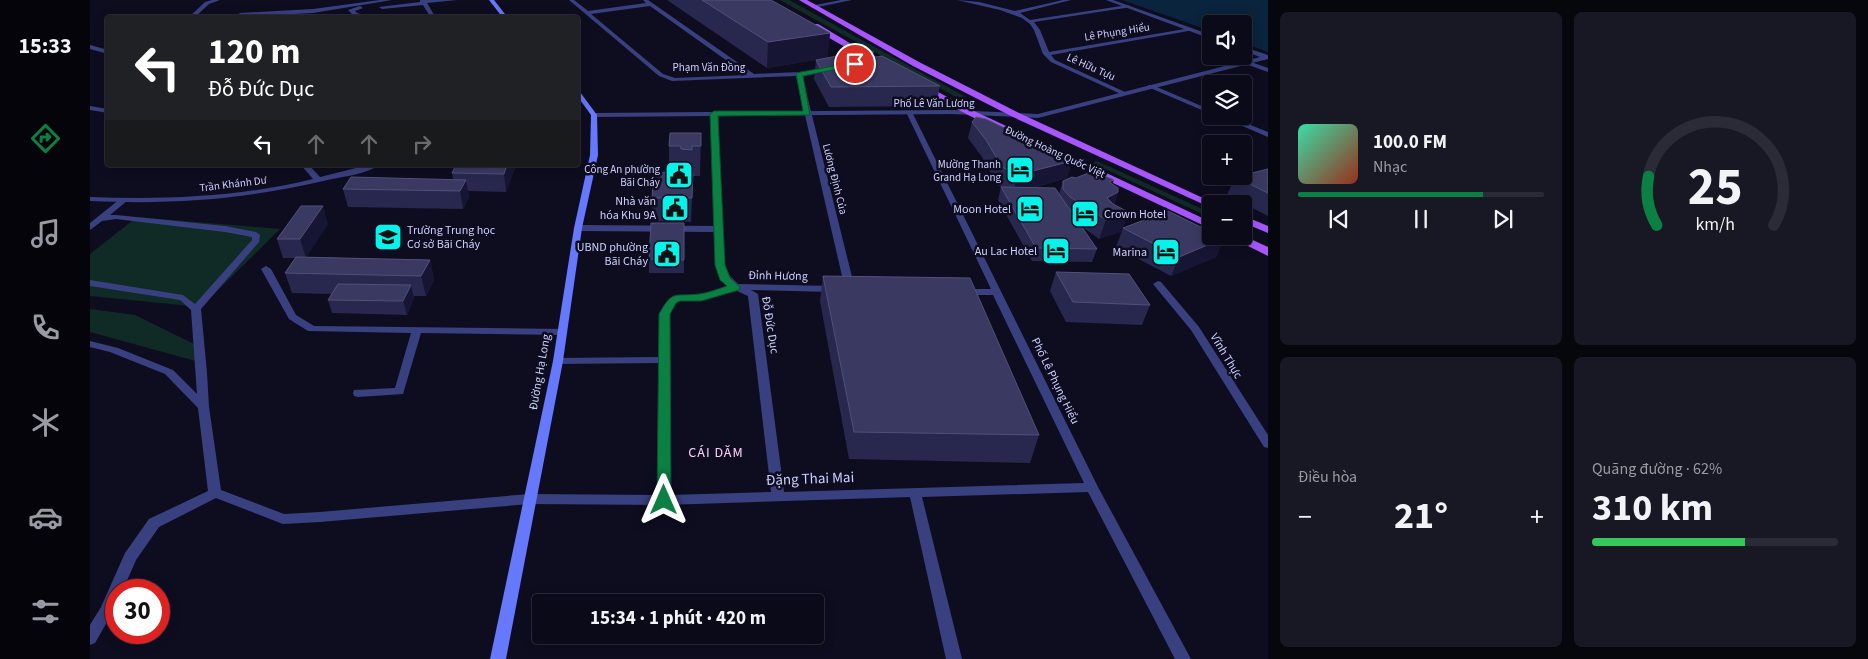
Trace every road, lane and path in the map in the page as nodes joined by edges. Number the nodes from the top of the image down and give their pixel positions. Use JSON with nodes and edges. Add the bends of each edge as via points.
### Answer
{"nodes":[{"id":1,"x":218,"y":0,"type":"edge"},
{"id":2,"x":390,"y":0,"type":"edge"},
{"id":3,"x":455,"y":0,"type":"edge"},
{"id":4,"x":491,"y":0,"type":"edge"},
{"id":5,"x":571,"y":0,"type":"edge"},
{"id":6,"x":802,"y":0,"type":"edge"},
{"id":7,"x":850,"y":0,"type":"edge"},
{"id":8,"x":960,"y":0,"type":"edge"},
{"id":9,"x":1069,"y":0,"type":"edge"},
{"id":10,"x":1108,"y":0,"type":"edge"},
{"id":11,"x":363,"y":2,"type":"edge"},
{"id":12,"x":422,"y":2,"type":"edge"},
{"id":13,"x":648,"y":2,"type":"edge"},
{"id":14,"x":373,"y":4,"type":"junction"},
{"id":15,"x":813,"y":6,"type":"junction"},
{"id":16,"x":1128,"y":7,"type":"junction"},
{"id":17,"x":330,"y":9,"type":"junction"},
{"id":18,"x":351,"y":10,"type":"junction"},
{"id":19,"x":587,"y":13,"type":"junction"},
{"id":20,"x":1015,"y":13,"type":"junction"},
{"id":21,"x":194,"y":15,"type":"edge"},
{"id":22,"x":240,"y":15,"type":"dead end"},
{"id":23,"x":295,"y":15,"type":"edge"},
{"id":24,"x":359,"y":15,"type":"edge"},
{"id":25,"x":432,"y":15,"type":"edge"},
{"id":26,"x":504,"y":15,"type":"edge"},
{"id":27,"x":805,"y":20,"type":"edge"},
{"id":28,"x":1031,"y":21,"type":"junction"},
{"id":29,"x":1191,"y":30,"type":"junction"},
{"id":30,"x":1202,"y":34,"type":"edge"},
{"id":31,"x":90,"y":47,"type":"edge"},
{"id":32,"x":105,"y":51,"type":"edge"},
{"id":33,"x":1252,"y":52,"type":"edge"},
{"id":34,"x":1046,"y":54,"type":"junction"},
{"id":35,"x":1267,"y":57,"type":"edge"},
{"id":36,"x":1252,"y":60,"type":"edge"},
{"id":37,"x":873,"y":62,"type":"edge"},
{"id":38,"x":1252,"y":64,"type":"edge"},
{"id":39,"x":1233,"y":65,"type":"edge"},
{"id":40,"x":836,"y":67,"type":"edge"},
{"id":41,"x":1268,"y":70,"type":"edge"},
{"id":42,"x":799,"y":74,"type":"junction"},
{"id":43,"x":754,"y":77,"type":"junction"},
{"id":44,"x":914,"y":82,"type":"edge"},
{"id":45,"x":1150,"y":86,"type":"junction"},
{"id":46,"x":1123,"y":92,"type":"junction"},
{"id":47,"x":580,"y":96,"type":"edge"},
{"id":48,"x":90,"y":108,"type":"edge"},
{"id":49,"x":1202,"y":108,"type":"edge"},
{"id":50,"x":105,"y":110,"type":"edge"},
{"id":51,"x":909,"y":112,"type":"junction"},
{"id":52,"x":971,"y":113,"type":"junction"},
{"id":53,"x":714,"y":114,"type":"junction"},
{"id":54,"x":807,"y":114,"type":"junction"},
{"id":55,"x":1016,"y":114,"type":"junction"},
{"id":56,"x":594,"y":115,"type":"junction"},
{"id":57,"x":1243,"y":125,"type":"edge"},
{"id":58,"x":1268,"y":136,"type":"edge"},
{"id":59,"x":307,"y":167,"type":"edge"},
{"id":60,"x":368,"y":167,"type":"edge"},
{"id":61,"x":319,"y":181,"type":"junction"},
{"id":62,"x":90,"y":199,"type":"edge"},
{"id":63,"x":1202,"y":200,"type":"edge"},
{"id":64,"x":123,"y":201,"type":"junction"},
{"id":65,"x":100,"y":219,"type":"junction"},
{"id":66,"x":1202,"y":222,"type":"edge"},
{"id":67,"x":1252,"y":223,"type":"edge"},
{"id":68,"x":90,"y":227,"type":"edge"},
{"id":69,"x":578,"y":228,"type":"junction"},
{"id":70,"x":718,"y":229,"type":"junction"},
{"id":71,"x":1268,"y":230,"type":"edge"},
{"id":72,"x":1252,"y":244,"type":"edge"},
{"id":73,"x":1268,"y":252,"type":"edge"},
{"id":74,"x":266,"y":269,"type":"dead end"},
{"id":75,"x":90,"y":283,"type":"edge"},
{"id":76,"x":1158,"y":284,"type":"dead end"},
{"id":77,"x":735,"y":287,"type":"junction"},
{"id":78,"x":855,"y":290,"type":"joint"},
{"id":79,"x":955,"y":292,"type":"edge"},
{"id":80,"x":996,"y":292,"type":"junction"},
{"id":81,"x":196,"y":309,"type":"junction"},
{"id":82,"x":417,"y":330,"type":"junction"},
{"id":83,"x":562,"y":332,"type":"junction"},
{"id":84,"x":90,"y":344,"type":"edge"},
{"id":85,"x":664,"y":360,"type":"junction"},
{"id":86,"x":558,"y":361,"type":"junction"},
{"id":87,"x":358,"y":393,"type":"dead end"},
{"id":88,"x":203,"y":407,"type":"junction"},
{"id":89,"x":1268,"y":444,"type":"edge"},
{"id":90,"x":1092,"y":487,"type":"junction"},
{"id":91,"x":915,"y":492,"type":"junction"},
{"id":92,"x":215,"y":493,"type":"junction"},
{"id":93,"x":778,"y":496,"type":"junction"},
{"id":94,"x":529,"y":499,"type":"junction"},
{"id":95,"x":664,"y":500,"type":"junction"},
{"id":96,"x":90,"y":638,"type":"edge"},
{"id":97,"x":498,"y":659,"type":"edge"},
{"id":98,"x":954,"y":659,"type":"edge"},
{"id":99,"x":1183,"y":659,"type":"edge"}],
"edges":[{"from":1,"to":21,"type":"street"},
{"from":2,"to":14,"type":"street"},
{"from":3,"to":12,"type":"street"},
{"from":4,"to":26,"type":"main road"},
{"from":5,"to":19,"type":"street","name":"Phạm Văn Đồng"},
{"from":6,"to":15,"type":"main road","name":"Đường Hoàng Quốc Việt"},
{"from":7,"to":15,"type":"street"},
{"from":8,"to":20,"type":"street"},
{"from":9,"to":20,"type":"street"},
{"from":10,"to":16,"type":"street"},
{"from":11,"to":14,"type":"street"},
{"from":11,"to":17,"type":"street"},
{"from":12,"to":14,"type":"street"},
{"from":12,"to":25,"type":"street"},
{"from":13,"to":19,"type":"street"},
{"from":13,"to":43,"type":"street"},
{"from":14,"to":18,"type":"street"},
{"from":15,"to":55,"type":"main road","name":"Đường Hoàng Quốc Việt","via":[[916,64]]},
{"from":16,"to":28,"type":"street"},
{"from":16,"to":29,"type":"street"},
{"from":17,"to":18,"type":"street"},
{"from":17,"to":23,"type":"street"},
{"from":18,"to":24,"type":"street"},
{"from":19,"to":43,"type":"street","name":"Phạm Văn Đồng","via":[[661,74],[674,80]]},
{"from":20,"to":28,"type":"street"},
{"from":22,"to":23,"type":"street"},
{"from":27,"to":37,"type":"main road"},
{"from":28,"to":34,"type":"street"},
{"from":29,"to":30,"type":"street"},
{"from":29,"to":34,"type":"street","name":"Lê Phụng Hiểu"},
{"from":31,"to":32,"type":"street"},
{"from":33,"to":35,"type":"street"},
{"from":34,"to":46,"type":"street","name":"Lê Hữu Tựu","via":[[1053,61]]},
{"from":35,"to":36,"type":"street","name":"Phố Lê Văn Lương"},
{"from":38,"to":41,"type":"street"},
{"from":39,"to":45,"type":"street","name":"Phố Lê Văn Lương"},
{"from":40,"to":42,"type":"street","name":"Phạm Văn Đồng"},
{"from":42,"to":43,"type":"street","name":"Phạm Văn Đồng"},
{"from":42,"to":54,"type":"street","name":"Lương Định Của"},
{"from":44,"to":52,"type":"main road","name":"Đường Hoàng Quốc Việt"},
{"from":45,"to":46,"type":"street","name":"Phố Lê Văn Lương"},
{"from":45,"to":49,"type":"street"},
{"from":46,"to":55,"type":"street","name":"Phố Lê Văn Lương","via":[[1038,116]]},
{"from":47,"to":56,"type":"main road"},
{"from":48,"to":50,"type":"street"},
{"from":51,"to":52,"type":"street","name":"Phố Lê Văn Lương"},
{"from":51,"to":54,"type":"street","name":"Phố Lê Văn Lương"},
{"from":51,"to":80,"type":"street","name":"Phố Lê Phụng Hiểu"},
{"from":52,"to":55,"type":"street","name":"Phố Lê Văn Lương"},
{"from":52,"to":66,"type":"main road","name":"Đường Hoàng Quốc Việt"},
{"from":53,"to":54,"type":"street","name":"Phố Lê Văn Lương"},
{"from":53,"to":56,"type":"street","name":"Phố Lê Văn Lương"},
{"from":53,"to":70,"type":"street","name":"Đỗ Đức Dục"},
{"from":54,"to":78,"type":"street","name":"Lương Định Của"},
{"from":55,"to":63,"type":"main road","name":"Đường Hoàng Quốc Việt"},
{"from":56,"to":69,"type":"main road","name":"Đường Hạ Long","via":[[594,156]]},
{"from":57,"to":58,"type":"street"},
{"from":59,"to":61,"type":"street"},
{"from":60,"to":61,"type":"street","name":"Trần Khánh Dư"},
{"from":61,"to":64,"type":"street","name":"Trần Khánh Dư","via":[[249,195],[184,201]]},
{"from":62,"to":64,"type":"street","name":"Trần Khánh Dư"},
{"from":64,"to":65,"type":"street"},
{"from":65,"to":68,"type":"street"},
{"from":65,"to":81,"type":"street","via":[[116,216],[256,235],[256,240]]},
{"from":67,"to":71,"type":"main road"},
{"from":69,"to":70,"type":"street"},
{"from":69,"to":83,"type":"main road","name":"Đường Hạ Long"},
{"from":70,"to":77,"type":"street","name":"Đỗ Đức Dục","via":[[720,265],[725,280]]},
{"from":72,"to":73,"type":"main road"},
{"from":74,"to":82,"type":"street","via":[[292,316],[312,329]]},
{"from":75,"to":81,"type":"street","via":[[183,298]]},
{"from":76,"to":89,"type":"street","name":"Vĩnh Thực","via":[[1196,328]]},
{"from":77,"to":78,"type":"street","name":"Đỉnh Hương"},
{"from":77,"to":85,"type":"street","name":"Đỉnh Hương","via":[[701,298],[672,301],[665,314]]},
{"from":77,"to":93,"type":"street","name":"Đỗ Đức Dục","via":[[753,294]]},
{"from":79,"to":80,"type":"street"},
{"from":80,"to":90,"type":"street","name":"Phố Lê Phụng Hiểu"},
{"from":81,"to":88,"type":"street"},
{"from":82,"to":83,"type":"street"},
{"from":82,"to":87,"type":"street","via":[[399,391]]},
{"from":83,"to":86,"type":"main road","name":"Đường Hạ Long"},
{"from":84,"to":88,"type":"street","via":[[169,372]]},
{"from":85,"to":86,"type":"street"},
{"from":85,"to":95,"type":"street","name":"Đỉnh Hương"},
{"from":86,"to":94,"type":"main road","name":"Đường Hạ Long"},
{"from":88,"to":92,"type":"street"},
{"from":90,"to":91,"type":"street","name":"Đặng Thai Mai"},
{"from":90,"to":99,"type":"street","name":"Phố Lê Phụng Hiểu"},
{"from":91,"to":93,"type":"street","name":"Đặng Thai Mai"},
{"from":91,"to":98,"type":"street"},
{"from":92,"to":94,"type":"street","name":"Đặng Thai Mai","via":[[283,519]]},
{"from":92,"to":96,"type":"street","via":[[154,523],[130,557],[107,610]]},
{"from":93,"to":95,"type":"street","name":"Đặng Thai Mai"},
{"from":94,"to":95,"type":"street","name":"Đặng Thai Mai"},
{"from":94,"to":97,"type":"main road","name":"Đường Hạ Long"}]}
